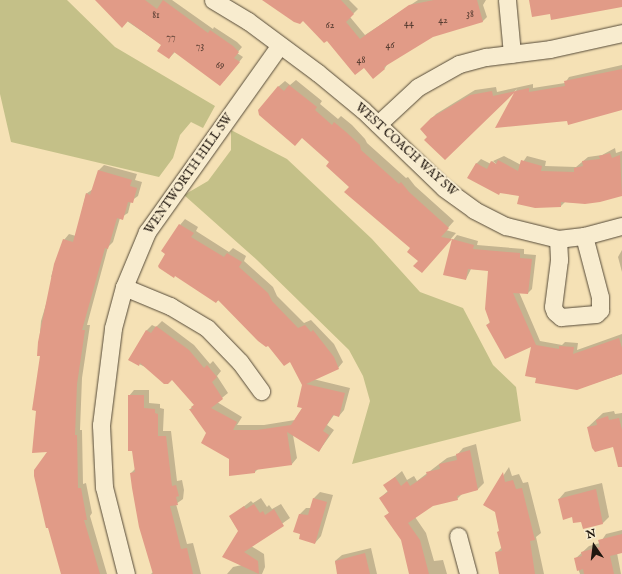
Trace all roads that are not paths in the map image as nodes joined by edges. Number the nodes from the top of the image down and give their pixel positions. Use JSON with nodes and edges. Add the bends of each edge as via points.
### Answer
{"nodes":[{"id":1,"x":212,"y":0,"type":"edge"},
{"id":2,"x":507,"y":0,"type":"edge"},
{"id":3,"x":622,"y":33,"type":"edge"},
{"id":4,"x":280,"y":45,"type":"junction"},
{"id":5,"x":512,"y":54,"type":"junction"},
{"id":6,"x":378,"y":124,"type":"junction"},
{"id":7,"x":622,"y":226,"type":"edge"},
{"id":8,"x":584,"y":236,"type":"junction"},
{"id":9,"x":558,"y":239,"type":"junction"},
{"id":10,"x":124,"y":287,"type":"junction"},
{"id":11,"x":261,"y":391,"type":"dead end"},
{"id":12,"x":458,"y":536,"type":"dead end"},
{"id":13,"x":126,"y":574,"type":"edge"},
{"id":14,"x":468,"y":574,"type":"edge"}],
"edges":[{"from":1,"to":4,"type":"street","name":"WEST COACH WAY SW"},
{"from":2,"to":5,"type":"street"},
{"from":3,"to":5,"type":"street","via":[[550,49]]},
{"from":4,"to":6,"type":"street","name":"WEST COACH WAY SW"},
{"from":4,"to":10,"type":"street","name":"WENTWORTH HILL SW","via":[[147,232]]},
{"from":5,"to":6,"type":"street","via":[[459,64],[440,73],[400,101]]},
{"from":6,"to":9,"type":"street","name":"WEST COACH WAY SW","via":[[444,188],[474,210],[506,226]]},
{"from":7,"to":8,"type":"street","name":"WEST COACH WAY SW"},
{"from":8,"to":9,"type":"street","name":"WEST COACH WAY SW"},
{"from":8,"to":9,"type":"street","via":[[600,297],[600,310],[596,314],[561,317],[555,312],[553,307]]},
{"from":10,"to":11,"type":"street","via":[[170,306],[207,328],[240,362]]},
{"from":10,"to":13,"type":"street","name":"WENTWORTH HILL SW","via":[[113,328],[101,425],[104,486]]},
{"from":12,"to":14,"type":"street"}]}
